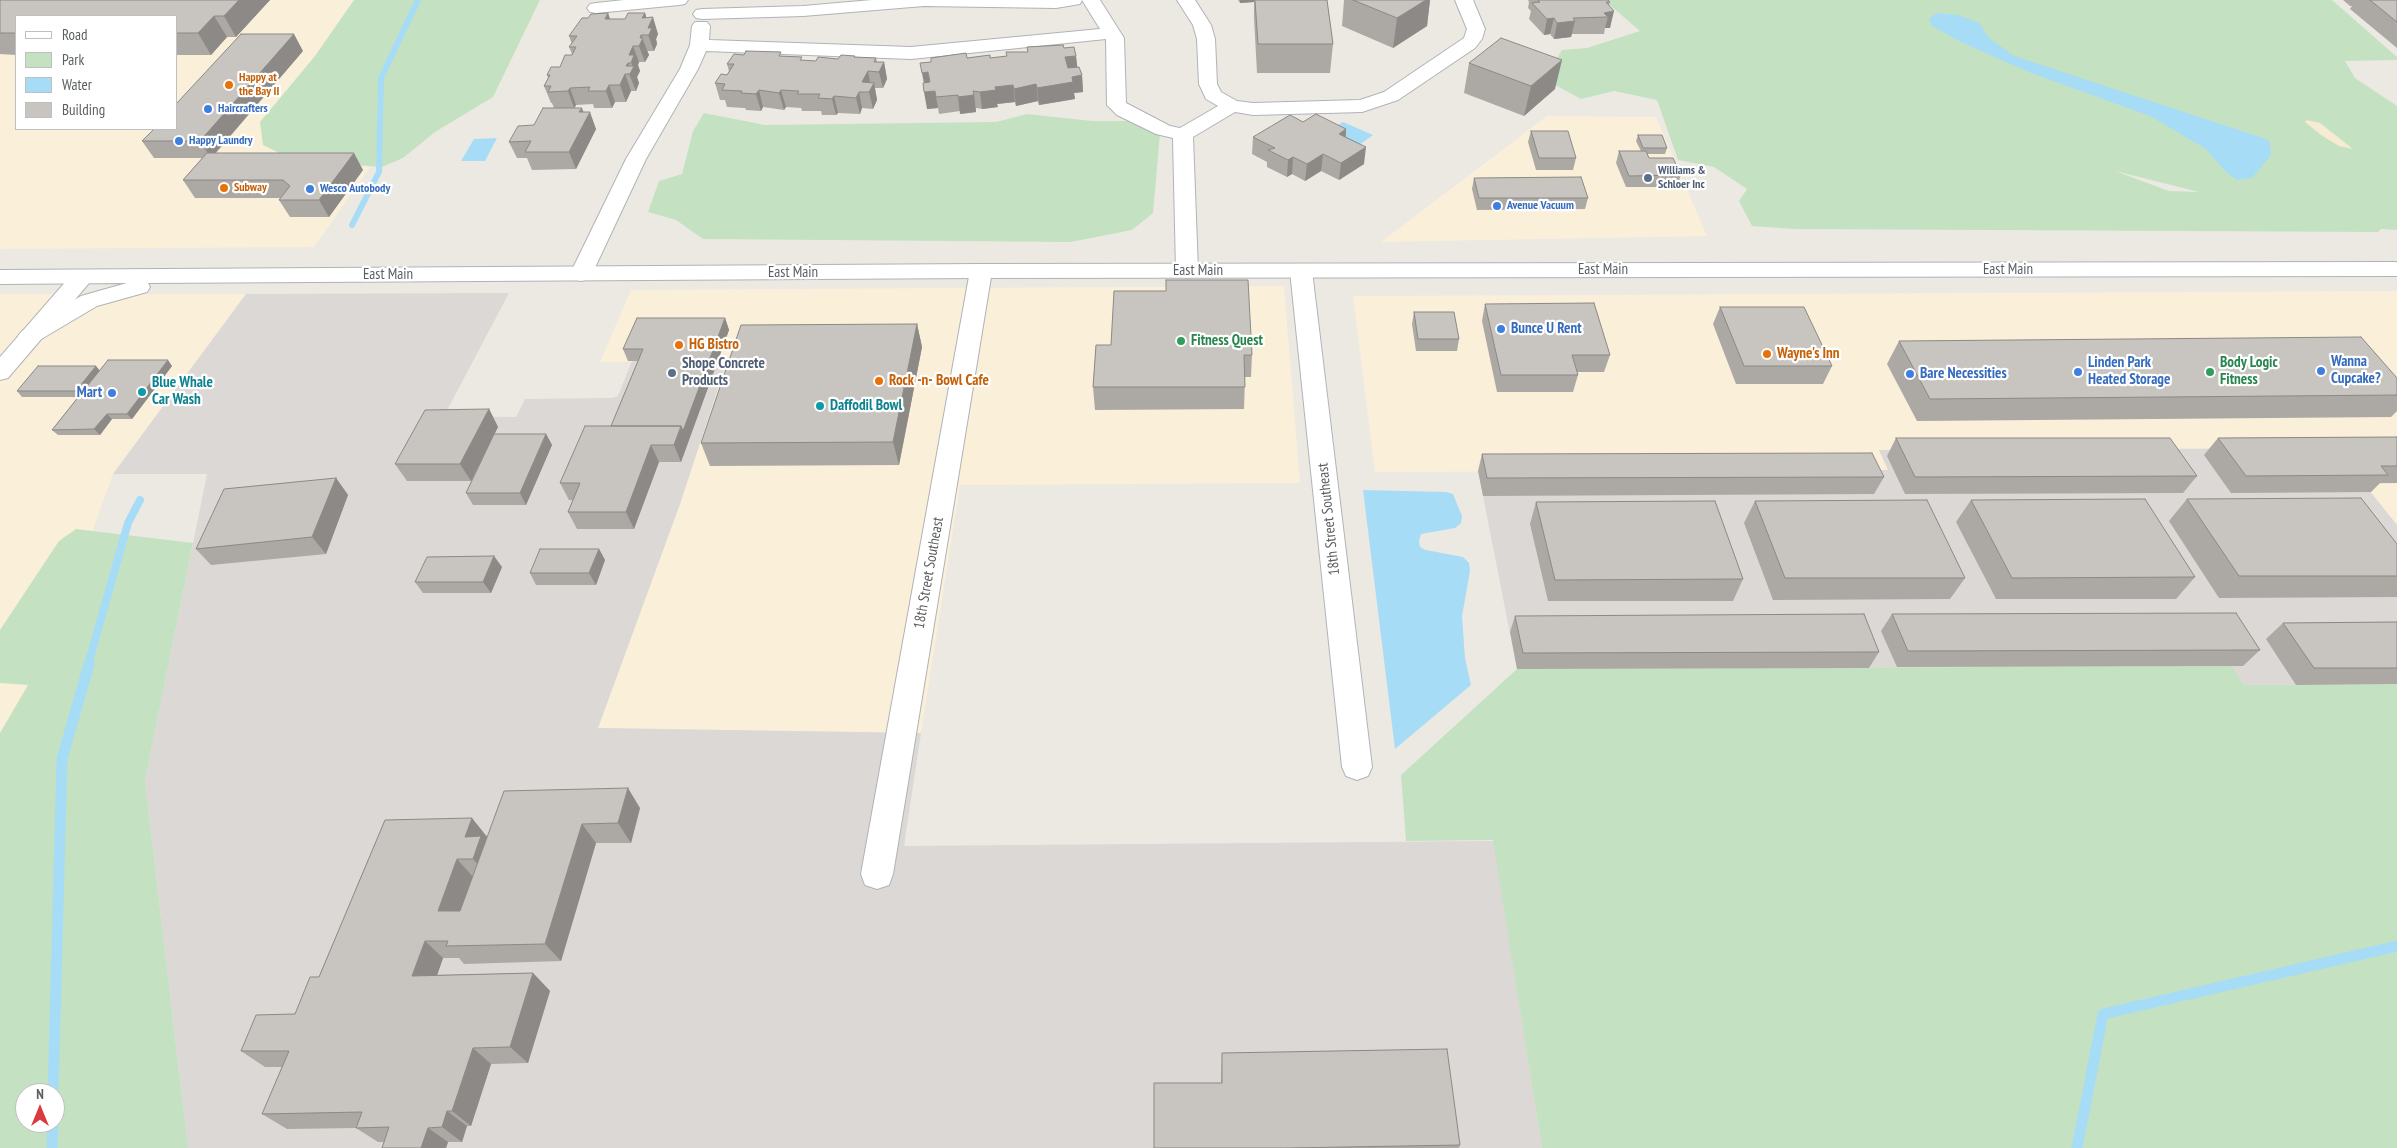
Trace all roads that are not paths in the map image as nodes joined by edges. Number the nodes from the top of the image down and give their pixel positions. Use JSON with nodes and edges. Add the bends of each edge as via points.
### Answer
{"nodes":[{"id":1,"x":679,"y":0,"type":"edge"},
{"id":2,"x":1074,"y":0,"type":"edge"},
{"id":3,"x":1091,"y":0,"type":"edge"},
{"id":4,"x":1186,"y":0,"type":"edge"},
{"id":5,"x":1464,"y":0,"type":"edge"},
{"id":6,"x":703,"y":7,"type":"edge"},
{"id":7,"x":596,"y":8,"type":"dead end"},
{"id":8,"x":1113,"y":33,"type":"junction"},
{"id":9,"x":699,"y":45,"type":"junction"},
{"id":10,"x":1232,"y":106,"type":"junction"},
{"id":11,"x":1184,"y":135,"type":"junction"},
{"id":12,"x":2397,"y":269,"type":"edge"},
{"id":13,"x":981,"y":271,"type":"junction"},
{"id":14,"x":1187,"y":271,"type":"junction"},
{"id":15,"x":1300,"y":271,"type":"junction"},
{"id":16,"x":581,"y":274,"type":"junction"},
{"id":17,"x":0,"y":277,"type":"edge"},
{"id":18,"x":82,"y":277,"type":"junction"},
{"id":19,"x":207,"y":277,"type":"junction"},
{"id":20,"x":30,"y":336,"type":"junction"},
{"id":21,"x":0,"y":372,"type":"edge"},
{"id":22,"x":1357,"y":767,"type":"dead end"},
{"id":23,"x":877,"y":874,"type":"dead end"}],
"edges":[{"from":1,"to":7,"type":"street"},
{"from":2,"to":6,"type":"street","via":[[1056,3],[924,1],[803,12]]},
{"from":3,"to":8,"type":"street"},
{"from":4,"to":10,"type":"street","via":[[1202,25],[1206,39],[1210,89],[1213,95]]},
{"from":5,"to":10,"type":"street","via":[[1476,29],[1473,39],[1391,96],[1373,104],[1350,107]]},
{"from":6,"to":9,"type":"street"},
{"from":8,"to":9,"type":"street","via":[[911,53]]},
{"from":8,"to":11,"type":"street","via":[[1117,46],[1116,105],[1156,127]]},
{"from":9,"to":16,"type":"street","via":[[689,69],[636,159]]},
{"from":10,"to":11,"type":"street"},
{"from":11,"to":14,"type":"street"},
{"from":12,"to":15,"type":"street","name":"East Main"},
{"from":13,"to":14,"type":"street","name":"East Main"},
{"from":13,"to":16,"type":"street","name":"East Main"},
{"from":13,"to":23,"type":"street","name":"18th Street Southeast"},
{"from":14,"to":15,"type":"street","name":"East Main"},
{"from":15,"to":22,"type":"street","name":"18th Street Southeast"},
{"from":16,"to":19,"type":"street","name":"East Main"},
{"from":17,"to":18,"type":"street","name":"East Main"},
{"from":18,"to":19,"type":"street","name":"East Main"},
{"from":18,"to":20,"type":"street"},
{"from":19,"to":20,"type":"street","via":[[103,296],[77,307]]},
{"from":20,"to":21,"type":"street"}]}
